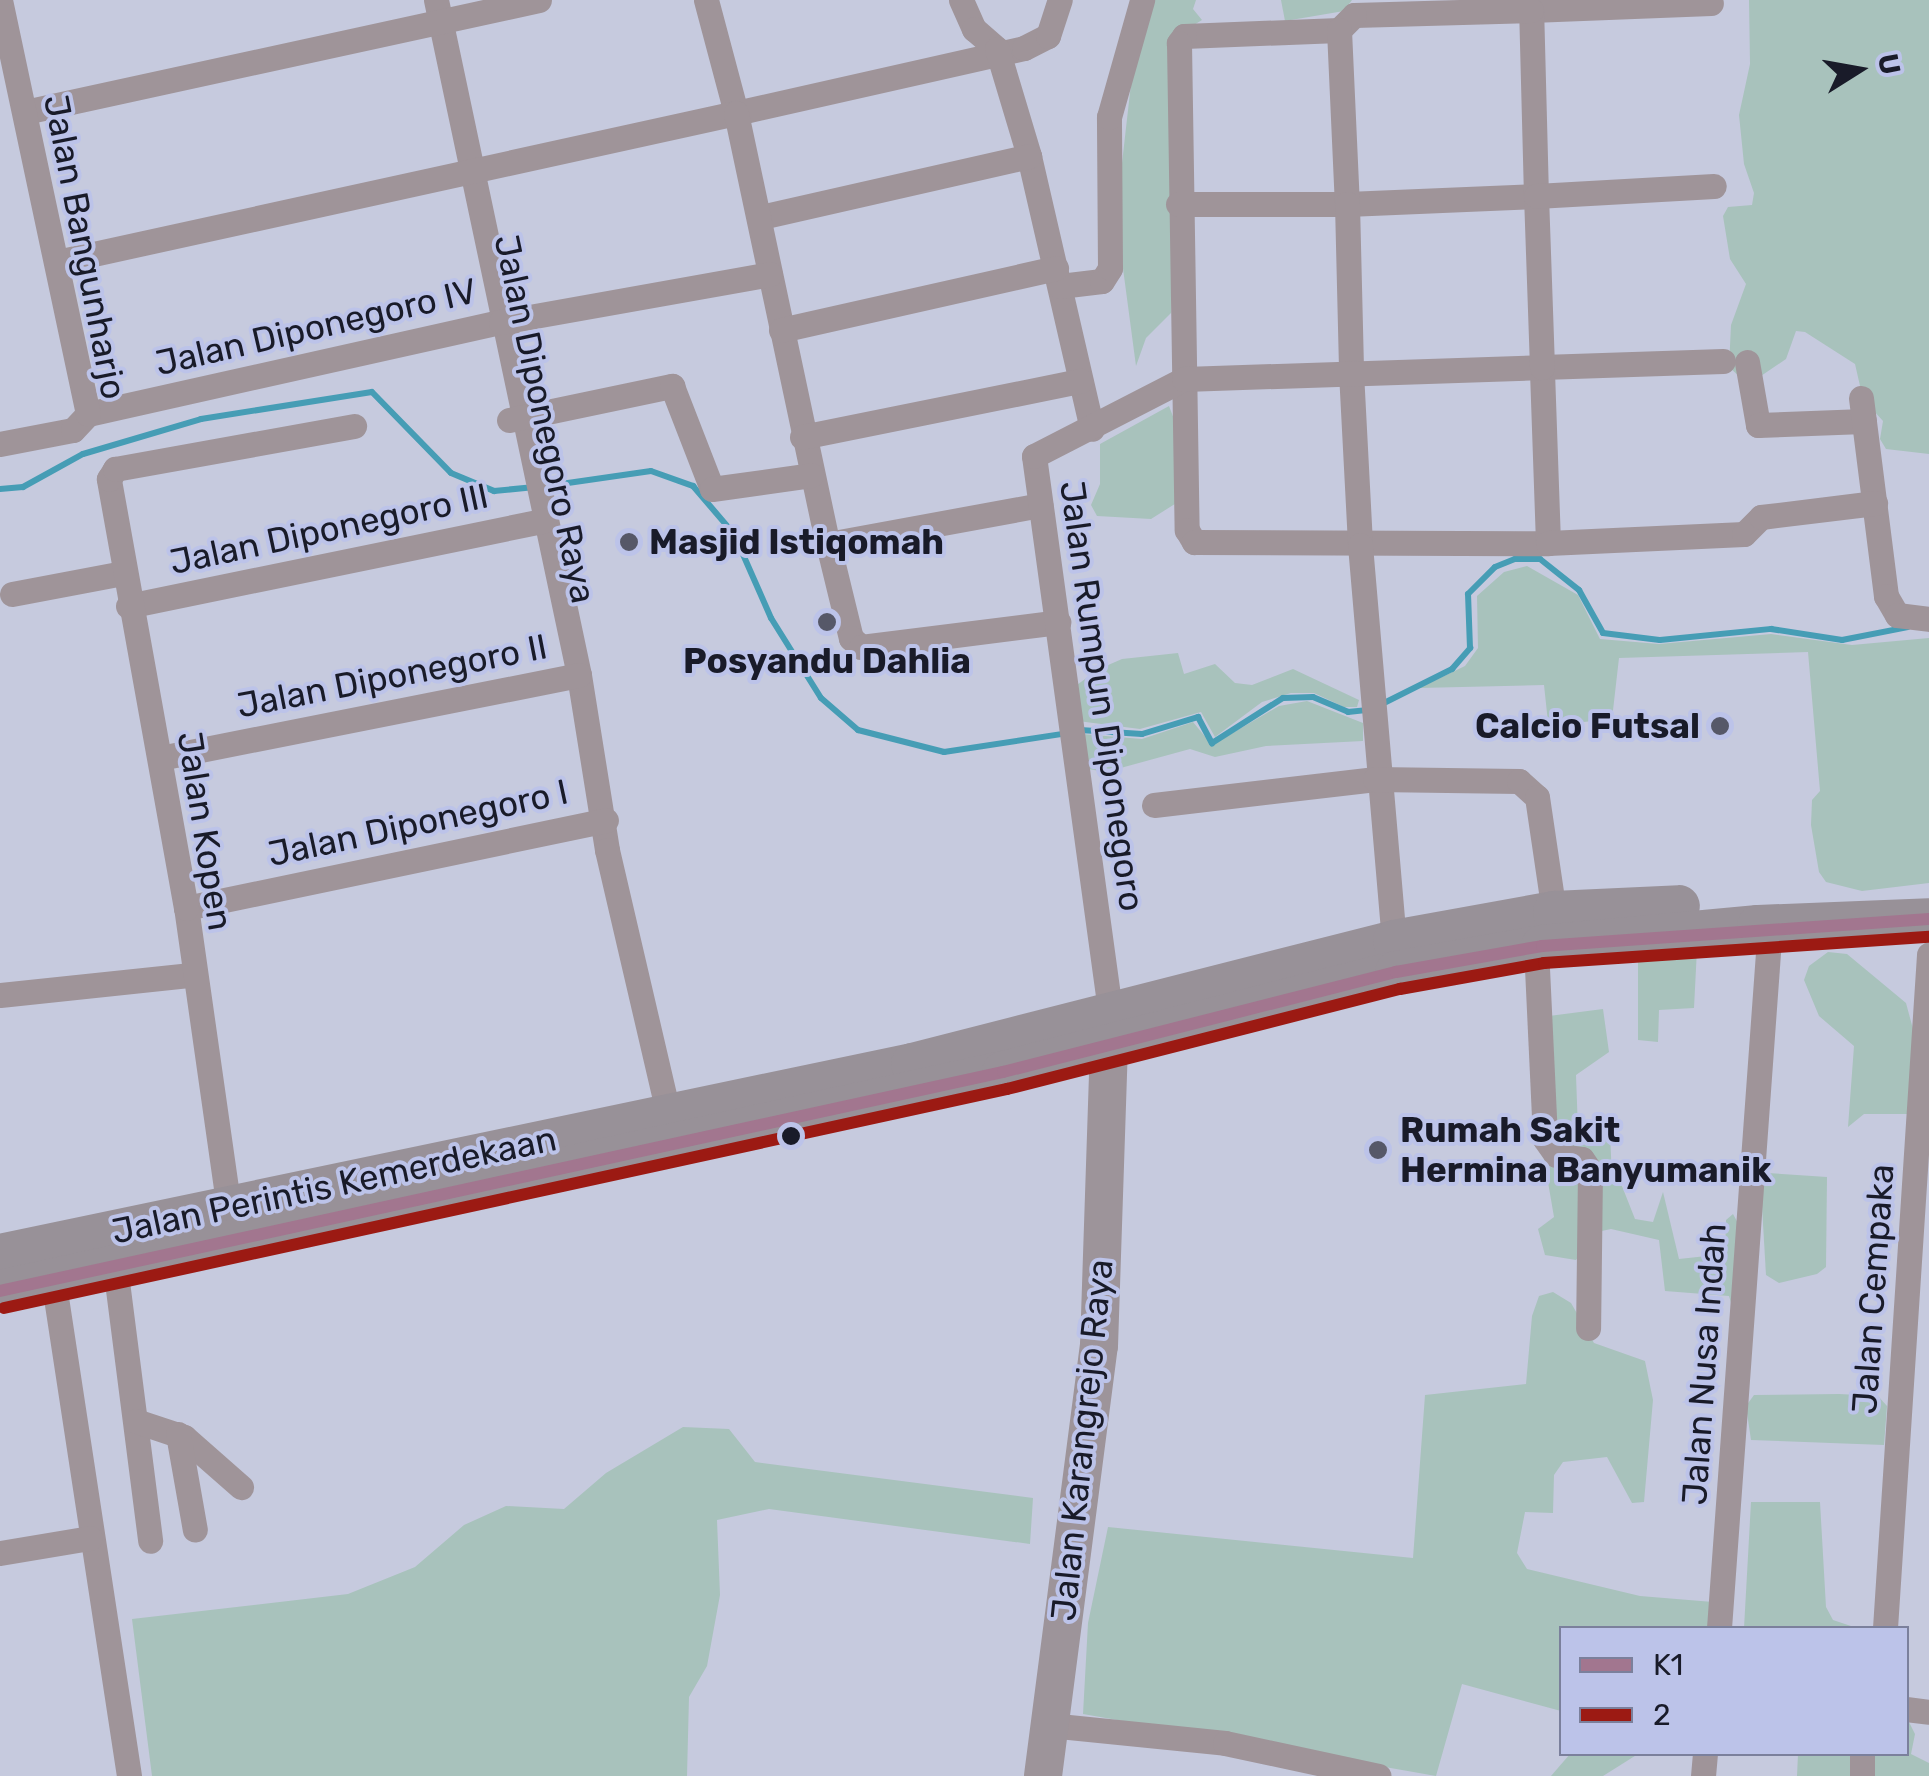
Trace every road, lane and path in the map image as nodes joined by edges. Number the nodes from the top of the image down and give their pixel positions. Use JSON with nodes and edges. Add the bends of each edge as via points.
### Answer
{"nodes":[{"id":1,"x":0,"y":0,"type":"edge"},
{"id":2,"x":420,"y":0,"type":"edge"},
{"id":3,"x":539,"y":0,"type":"edge"},
{"id":4,"x":706,"y":0,"type":"edge"},
{"id":5,"x":961,"y":0,"type":"edge"},
{"id":6,"x":1060,"y":0,"type":"edge"},
{"id":7,"x":1142,"y":0,"type":"edge"},
{"id":8,"x":1711,"y":3,"type":"dead end"},
{"id":9,"x":1584,"y":4,"type":"edge"},
{"id":10,"x":1468,"y":6,"type":"edge"},
{"id":11,"x":1530,"y":10,"type":"junction"},
{"id":12,"x":1353,"y":15,"type":"edge"},
{"id":13,"x":434,"y":16,"type":"edge"},
{"id":14,"x":4,"y":38,"type":"edge"},
{"id":15,"x":998,"y":49,"type":"junction"},
{"id":16,"x":25,"y":112,"type":"junction"},
{"id":17,"x":736,"y":112,"type":"junction"},
{"id":18,"x":1029,"y":156,"type":"junction"},
{"id":19,"x":464,"y":171,"type":"junction"},
{"id":20,"x":1714,"y":186,"type":"dead end"},
{"id":21,"x":1536,"y":196,"type":"junction"},
{"id":22,"x":1178,"y":204,"type":"junction"},
{"id":23,"x":1347,"y":204,"type":"junction"},
{"id":24,"x":761,"y":217,"type":"junction"},
{"id":25,"x":57,"y":262,"type":"junction"},
{"id":26,"x":770,"y":274,"type":"junction"},
{"id":27,"x":1058,"y":277,"type":"junction"},
{"id":28,"x":496,"y":323,"type":"junction"},
{"id":29,"x":781,"y":330,"type":"junction"},
{"id":30,"x":1542,"y":367,"type":"junction"},
{"id":31,"x":1351,"y":372,"type":"junction"},
{"id":32,"x":1184,"y":378,"type":"junction"},
{"id":33,"x":1080,"y":381,"type":"junction"},
{"id":34,"x":88,"y":414,"type":"junction"},
{"id":35,"x":515,"y":420,"type":"junction"},
{"id":36,"x":354,"y":426,"type":"dead end"},
{"id":37,"x":1092,"y":429,"type":"junction"},
{"id":38,"x":802,"y":437,"type":"junction"},
{"id":39,"x":0,"y":444,"type":"edge"},
{"id":40,"x":811,"y":475,"type":"junction"},
{"id":41,"x":1875,"y":503,"type":"junction"},
{"id":42,"x":1040,"y":504,"type":"junction"},
{"id":43,"x":534,"y":511,"type":"junction"},
{"id":44,"x":1548,"y":543,"type":"junction"},
{"id":45,"x":828,"y":544,"type":"junction"},
{"id":46,"x":1360,"y":545,"type":"junction"},
{"id":47,"x":124,"y":574,"type":"junction"},
{"id":48,"x":12,"y":594,"type":"dead end"},
{"id":49,"x":128,"y":606,"type":"junction"},
{"id":50,"x":1926,"y":618,"type":"edge"},
{"id":51,"x":1058,"y":622,"type":"junction"},
{"id":52,"x":571,"y":676,"type":"junction"},
{"id":53,"x":160,"y":758,"type":"junction"},
{"id":54,"x":1375,"y":779,"type":"junction"},
{"id":55,"x":1154,"y":805,"type":"dead end"},
{"id":56,"x":600,"y":821,"type":"junction"},
{"id":57,"x":1929,"y":895,"type":"edge"},
{"id":58,"x":186,"y":908,"type":"junction"},
{"id":59,"x":1929,"y":919,"type":"edge"},
{"id":60,"x":1770,"y":925,"type":"junction"},
{"id":61,"x":1545,"y":930,"type":"junction"},
{"id":62,"x":1929,"y":954,"type":"edge"},
{"id":63,"x":1395,"y":956,"type":"junction"},
{"id":64,"x":191,"y":975,"type":"junction"},
{"id":65,"x":0,"y":994,"type":"edge"},
{"id":66,"x":1113,"y":1031,"type":"junction"},
{"id":67,"x":673,"y":1129,"type":"junction"},
{"id":68,"x":333,"y":1205,"type":"junction"},
{"id":69,"x":228,"y":1209,"type":"junction"},
{"id":70,"x":0,"y":1256,"type":"edge"},
{"id":71,"x":115,"y":1266,"type":"junction"},
{"id":72,"x":53,"y":1278,"type":"junction"},
{"id":73,"x":0,"y":1291,"type":"edge"},
{"id":74,"x":1588,"y":1328,"type":"dead end"},
{"id":75,"x":136,"y":1421,"type":"junction"},
{"id":76,"x":178,"y":1434,"type":"junction"},
{"id":77,"x":241,"y":1486,"type":"dead end"},
{"id":78,"x":195,"y":1530,"type":"dead end"},
{"id":79,"x":90,"y":1538,"type":"junction"},
{"id":80,"x":150,"y":1541,"type":"dead end"},
{"id":81,"x":0,"y":1553,"type":"edge"},
{"id":82,"x":1719,"y":1626,"type":"edge"},
{"id":83,"x":1885,"y":1626,"type":"edge"},
{"id":84,"x":1049,"y":1725,"type":"junction"},
{"id":85,"x":129,"y":1776,"type":"edge"},
{"id":86,"x":1043,"y":1776,"type":"edge"},
{"id":87,"x":1379,"y":1776,"type":"edge"}],
"edges":[{"from":1,"to":14,"type":"street","name":"Jalan Bangunharjo"},
{"from":2,"to":13,"type":"street","name":"Jalan Diponegoro Raya"},
{"from":3,"to":13,"type":"street"},
{"from":4,"to":17,"type":"street"},
{"from":5,"to":15,"type":"street","name":"Jalan Rumpun Diponegoro","via":[[974,29]]},
{"from":6,"to":15,"type":"street","via":[[1048,36],[1024,48]]},
{"from":7,"to":27,"type":"street","via":[[1109,117],[1110,268],[1102,281]]},
{"from":8,"to":9,"type":"street"},
{"from":9,"to":11,"type":"street"},
{"from":10,"to":11,"type":"street"},
{"from":10,"to":12,"type":"street"},
{"from":11,"to":21,"type":"street"},
{"from":12,"to":22,"type":"street","via":[[1180,39]]},
{"from":12,"to":23,"type":"street"},
{"from":13,"to":16,"type":"street"},
{"from":13,"to":19,"type":"street","name":"Jalan Diponegoro Raya"},
{"from":14,"to":16,"type":"street","name":"Jalan Bangunharjo"},
{"from":15,"to":17,"type":"street"},
{"from":15,"to":18,"type":"street","name":"Jalan Rumpun Diponegoro"},
{"from":16,"to":25,"type":"street","name":"Jalan Bangunharjo"},
{"from":17,"to":19,"type":"street"},
{"from":17,"to":24,"type":"street"},
{"from":18,"to":24,"type":"street"},
{"from":18,"to":27,"type":"street","name":"Jalan Rumpun Diponegoro"},
{"from":19,"to":25,"type":"street"},
{"from":19,"to":28,"type":"street","name":"Jalan Diponegoro Raya"},
{"from":20,"to":21,"type":"street"},
{"from":21,"to":23,"type":"street"},
{"from":21,"to":30,"type":"street"},
{"from":22,"to":23,"type":"street"},
{"from":22,"to":32,"type":"street"},
{"from":23,"to":31,"type":"street"},
{"from":24,"to":26,"type":"street"},
{"from":25,"to":34,"type":"street","name":"Jalan Bangunharjo"},
{"from":26,"to":28,"type":"street","name":"Jalan Diponegoro IV"},
{"from":26,"to":29,"type":"street"},
{"from":27,"to":29,"type":"street"},
{"from":27,"to":33,"type":"street","name":"Jalan Rumpun Diponegoro"},
{"from":28,"to":34,"type":"street","name":"Jalan Diponegoro IV"},
{"from":28,"to":35,"type":"street","name":"Jalan Diponegoro Raya"},
{"from":29,"to":38,"type":"street"},
{"from":30,"to":31,"type":"street"},
{"from":30,"to":41,"type":"street","via":[[1735,362],[1753,422],[1862,410]]},
{"from":30,"to":44,"type":"street"},
{"from":31,"to":32,"type":"street"},
{"from":31,"to":46,"type":"street"},
{"from":32,"to":37,"type":"street","name":"Jalan Rumpun Diponegoro"},
{"from":32,"to":46,"type":"street","via":[[1190,538],[1201,544]]},
{"from":33,"to":37,"type":"street","name":"Jalan Rumpun Diponegoro"},
{"from":33,"to":38,"type":"street"},
{"from":34,"to":39,"type":"street","name":"Jalan Bangunharjo","via":[[72,430]]},
{"from":35,"to":40,"type":"street","via":[[672,386],[712,489]]},
{"from":35,"to":43,"type":"street","name":"Jalan Diponegoro Raya"},
{"from":36,"to":47,"type":"street","name":"Jalan Kopen","via":[[115,469],[109,479]]},
{"from":37,"to":42,"type":"street","name":"Jalan Rumpun Diponegoro","via":[[1034,456]]},
{"from":38,"to":40,"type":"street"},
{"from":40,"to":45,"type":"street"},
{"from":41,"to":44,"type":"street","via":[[1761,517],[1744,534]]},
{"from":41,"to":50,"type":"street","via":[[1886,596],[1898,615]]},
{"from":42,"to":45,"type":"street"},
{"from":42,"to":51,"type":"street","name":"Jalan Rumpun Diponegoro"},
{"from":43,"to":49,"type":"street","name":"Jalan Diponegoro III"},
{"from":43,"to":52,"type":"street","name":"Jalan Diponegoro Raya"},
{"from":44,"to":46,"type":"street"},
{"from":45,"to":51,"type":"street","via":[[851,638],[861,647]]},
{"from":46,"to":54,"type":"street"},
{"from":47,"to":48,"type":"street"},
{"from":47,"to":49,"type":"street","name":"Jalan Kopen"},
{"from":49,"to":53,"type":"street","name":"Jalan Kopen"},
{"from":51,"to":66,"type":"street","name":"Jalan Rumpun Diponegoro"},
{"from":52,"to":53,"type":"street","name":"Jalan Diponegoro II"},
{"from":52,"to":56,"type":"street","name":"Jalan Diponegoro Raya"},
{"from":53,"to":58,"type":"street","name":"Jalan Kopen"},
{"from":54,"to":55,"type":"street"},
{"from":54,"to":61,"type":"street","via":[[1529,785],[1538,797]]},
{"from":54,"to":63,"type":"street"},
{"from":56,"to":58,"type":"street","name":"Jalan Diponegoro I"},
{"from":56,"to":67,"type":"street","name":"Jalan Diponegoro Raya"},
{"from":57,"to":61,"type":"highway"},
{"from":58,"to":64,"type":"street","name":"Jalan Kopen"},
{"from":59,"to":60,"type":"highway"},
{"from":60,"to":61,"type":"highway"},
{"from":60,"to":82,"type":"street","name":"Jalan Nusa Indah"},
{"from":61,"to":63,"type":"highway","name":"Jalan Perintis Kemerdekaan"},
{"from":61,"to":74,"type":"street","via":[[1545,1139],[1556,1155],[1582,1159],[1590,1171]]},
{"from":62,"to":83,"type":"street","name":"Jalan Cempaka"},
{"from":63,"to":66,"type":"highway","name":"Jalan Perintis Kemerdekaan"},
{"from":64,"to":65,"type":"street"},
{"from":64,"to":69,"type":"street","name":"Jalan Kopen"},
{"from":66,"to":67,"type":"highway","name":"Jalan Perintis Kemerdekaan","via":[[912,1064]]},
{"from":66,"to":84,"type":"main road","name":"Jalan Karangrejo Raya","via":[[1099,1346]]},
{"from":67,"to":68,"type":"highway","name":"Jalan Perintis Kemerdekaan"},
{"from":68,"to":69,"type":"highway","name":"Jalan Perintis Kemerdekaan"},
{"from":68,"to":71,"type":"highway","name":"Jalan Perintis Kemerdekaan"},
{"from":69,"to":70,"type":"highway","name":"Jalan Perintis Kemerdekaan"},
{"from":71,"to":72,"type":"highway","name":"Jalan Perintis Kemerdekaan"},
{"from":71,"to":75,"type":"street"},
{"from":72,"to":73,"type":"highway","name":"Jalan Perintis Kemerdekaan"},
{"from":72,"to":79,"type":"street"},
{"from":75,"to":76,"type":"street"},
{"from":75,"to":80,"type":"street"},
{"from":76,"to":77,"type":"street"},
{"from":76,"to":78,"type":"street"},
{"from":79,"to":81,"type":"street"},
{"from":79,"to":85,"type":"street"},
{"from":84,"to":86,"type":"main road","name":"Jalan Karangrejo Raya"},
{"from":84,"to":87,"type":"street","via":[[1225,1743]]}]}
